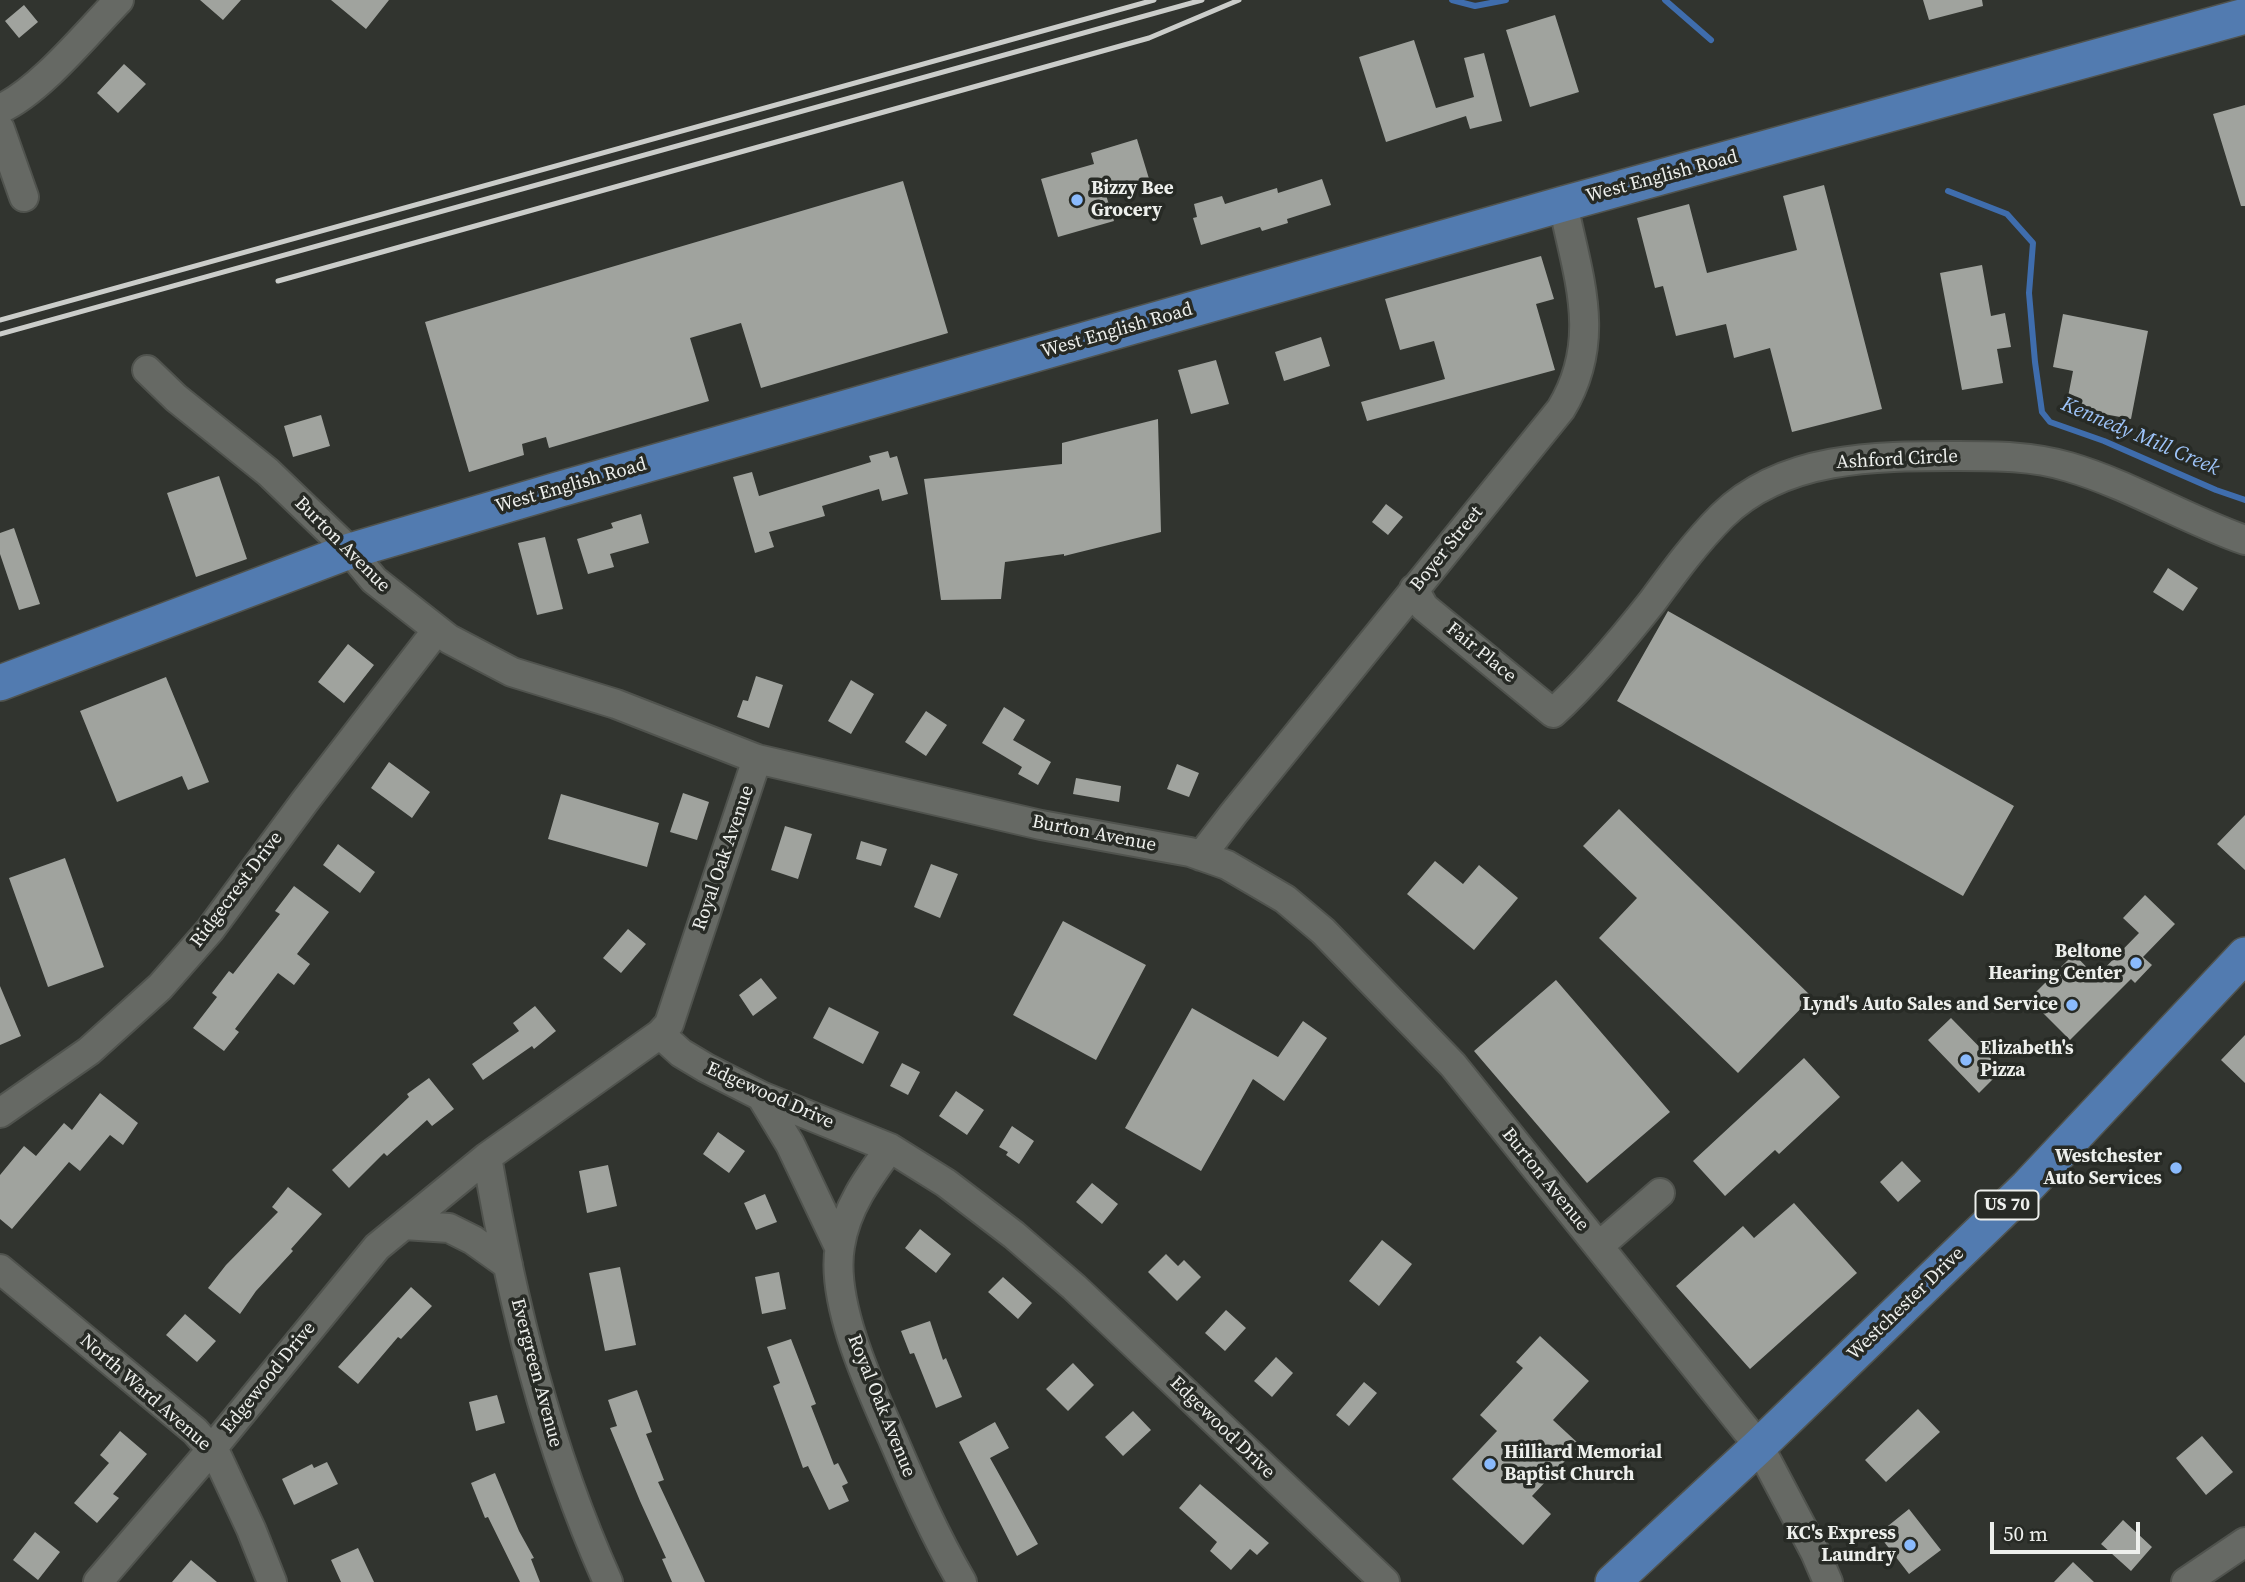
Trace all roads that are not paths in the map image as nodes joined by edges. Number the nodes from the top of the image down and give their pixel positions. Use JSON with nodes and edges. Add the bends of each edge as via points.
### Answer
{"nodes":[{"id":1,"x":119,"y":0,"type":"edge"},
{"id":2,"x":2245,"y":16,"type":"edge"},
{"id":3,"x":0,"y":109,"type":"edge"},
{"id":4,"x":0,"y":129,"type":"edge"},
{"id":5,"x":24,"y":197,"type":"dead end"},
{"id":6,"x":1563,"y":204,"type":"junction"},
{"id":7,"x":147,"y":370,"type":"dead end"},
{"id":8,"x":2245,"y":540,"type":"edge"},
{"id":9,"x":350,"y":551,"type":"junction"},
{"id":10,"x":1414,"y":589,"type":"junction"},
{"id":11,"x":437,"y":630,"type":"junction"},
{"id":12,"x":0,"y":682,"type":"edge"},
{"id":13,"x":1553,"y":713,"type":"joint"},
{"id":14,"x":757,"y":759,"type":"junction"},
{"id":15,"x":1202,"y":856,"type":"junction"},
{"id":16,"x":2244,"y":959,"type":"edge"},
{"id":17,"x":660,"y":1034,"type":"junction"},
{"id":18,"x":761,"y":1096,"type":"junction"},
{"id":19,"x":0,"y":1113,"type":"edge"},
{"id":20,"x":890,"y":1148,"type":"junction"},
{"id":21,"x":487,"y":1157,"type":"junction"},
{"id":22,"x":1660,"y":1193,"type":"dead end"},
{"id":23,"x":404,"y":1224,"type":"junction"},
{"id":24,"x":1599,"y":1246,"type":"junction"},
{"id":25,"x":839,"y":1247,"type":"junction"},
{"id":26,"x":508,"y":1265,"type":"junction"},
{"id":27,"x":0,"y":1269,"type":"edge"},
{"id":28,"x":1759,"y":1446,"type":"junction"},
{"id":29,"x":211,"y":1450,"type":"junction"},
{"id":30,"x":2245,"y":1542,"type":"edge"},
{"id":31,"x":98,"y":1582,"type":"edge"},
{"id":32,"x":272,"y":1582,"type":"edge"},
{"id":33,"x":608,"y":1582,"type":"edge"},
{"id":34,"x":962,"y":1582,"type":"edge"},
{"id":35,"x":1385,"y":1582,"type":"edge"},
{"id":36,"x":1613,"y":1582,"type":"edge"},
{"id":37,"x":1828,"y":1582,"type":"edge"},
{"id":38,"x":2186,"y":1582,"type":"edge"}],
"edges":[{"from":1,"to":3,"type":"street","via":[[33,89]]},
{"from":2,"to":6,"type":"main road","name":"West English Road"},
{"from":4,"to":5,"type":"street"},
{"from":6,"to":9,"type":"main road","name":"West English Road"},
{"from":6,"to":10,"type":"street","name":"Boyer Street","via":[[1586,311],[1583,354],[1574,388]]},
{"from":7,"to":9,"type":"street","name":"Burton Avenue","via":[[268,472]]},
{"from":8,"to":13,"type":"street","name":"Ashford Circle","via":[[2107,480],[2032,458],[1917,456],[1836,461],[1793,473],[1724,513]]},
{"from":9,"to":11,"type":"street","name":"Burton Avenue","via":[[374,580]]},
{"from":9,"to":12,"type":"main road","name":"West English Road"},
{"from":10,"to":13,"type":"street","name":"Fair Place","via":[[1424,607]]},
{"from":10,"to":15,"type":"street","name":"Boyer Street"},
{"from":11,"to":14,"type":"street","name":"Burton Avenue","via":[[512,671],[616,704]]},
{"from":11,"to":19,"type":"street","name":"Ridgecrest Drive","via":[[210,930],[160,987],[89,1051]]},
{"from":14,"to":15,"type":"street","name":"Burton Avenue","via":[[1041,825]]},
{"from":14,"to":17,"type":"street","name":"Royal Oak Avenue","via":[[668,1024]]},
{"from":15,"to":24,"type":"street","name":"Burton Avenue","via":[[1227,865],[1284,899],[1323,931],[1453,1065]]},
{"from":16,"to":28,"type":"main road","name":"Westchester Drive","number":"US 70","via":[[2027,1187]]},
{"from":17,"to":18,"type":"street","name":"Edgewood Drive","via":[[681,1054]]},
{"from":17,"to":21,"type":"street","name":"Edgewood Drive"},
{"from":18,"to":20,"type":"street","name":"Edgewood Drive"},
{"from":18,"to":25,"type":"street","via":[[790,1144]]},
{"from":20,"to":25,"type":"street","name":"Royal Oak Avenue","via":[[860,1190]]},
{"from":20,"to":35,"type":"street","name":"Edgewood Drive","via":[[946,1183],[1074,1287]]},
{"from":21,"to":23,"type":"street","name":"Edgewood Drive"},
{"from":21,"to":26,"type":"street","name":"Evergreen Avenue"},
{"from":22,"to":24,"type":"street"},
{"from":23,"to":26,"type":"street","via":[[449,1228]]},
{"from":23,"to":29,"type":"street","name":"Edgewood Drive","via":[[377,1247]]},
{"from":24,"to":28,"type":"street","name":"Burton Avenue"},
{"from":25,"to":34,"type":"street","name":"Royal Oak Avenue","via":[[852,1338],[926,1515]]},
{"from":26,"to":33,"type":"street","name":"Evergreen Avenue","via":[[562,1466]]},
{"from":27,"to":29,"type":"street","name":"North Ward Avenue","via":[[195,1431]]},
{"from":28,"to":36,"type":"main road","name":"Westchester Drive","number":"US 70"},
{"from":28,"to":37,"type":"street","name":"Burton Avenue"},
{"from":29,"to":31,"type":"street","name":"Edgewood Drive"},
{"from":29,"to":32,"type":"street","name":"North Ward Avenue"},
{"from":30,"to":38,"type":"street"}]}
